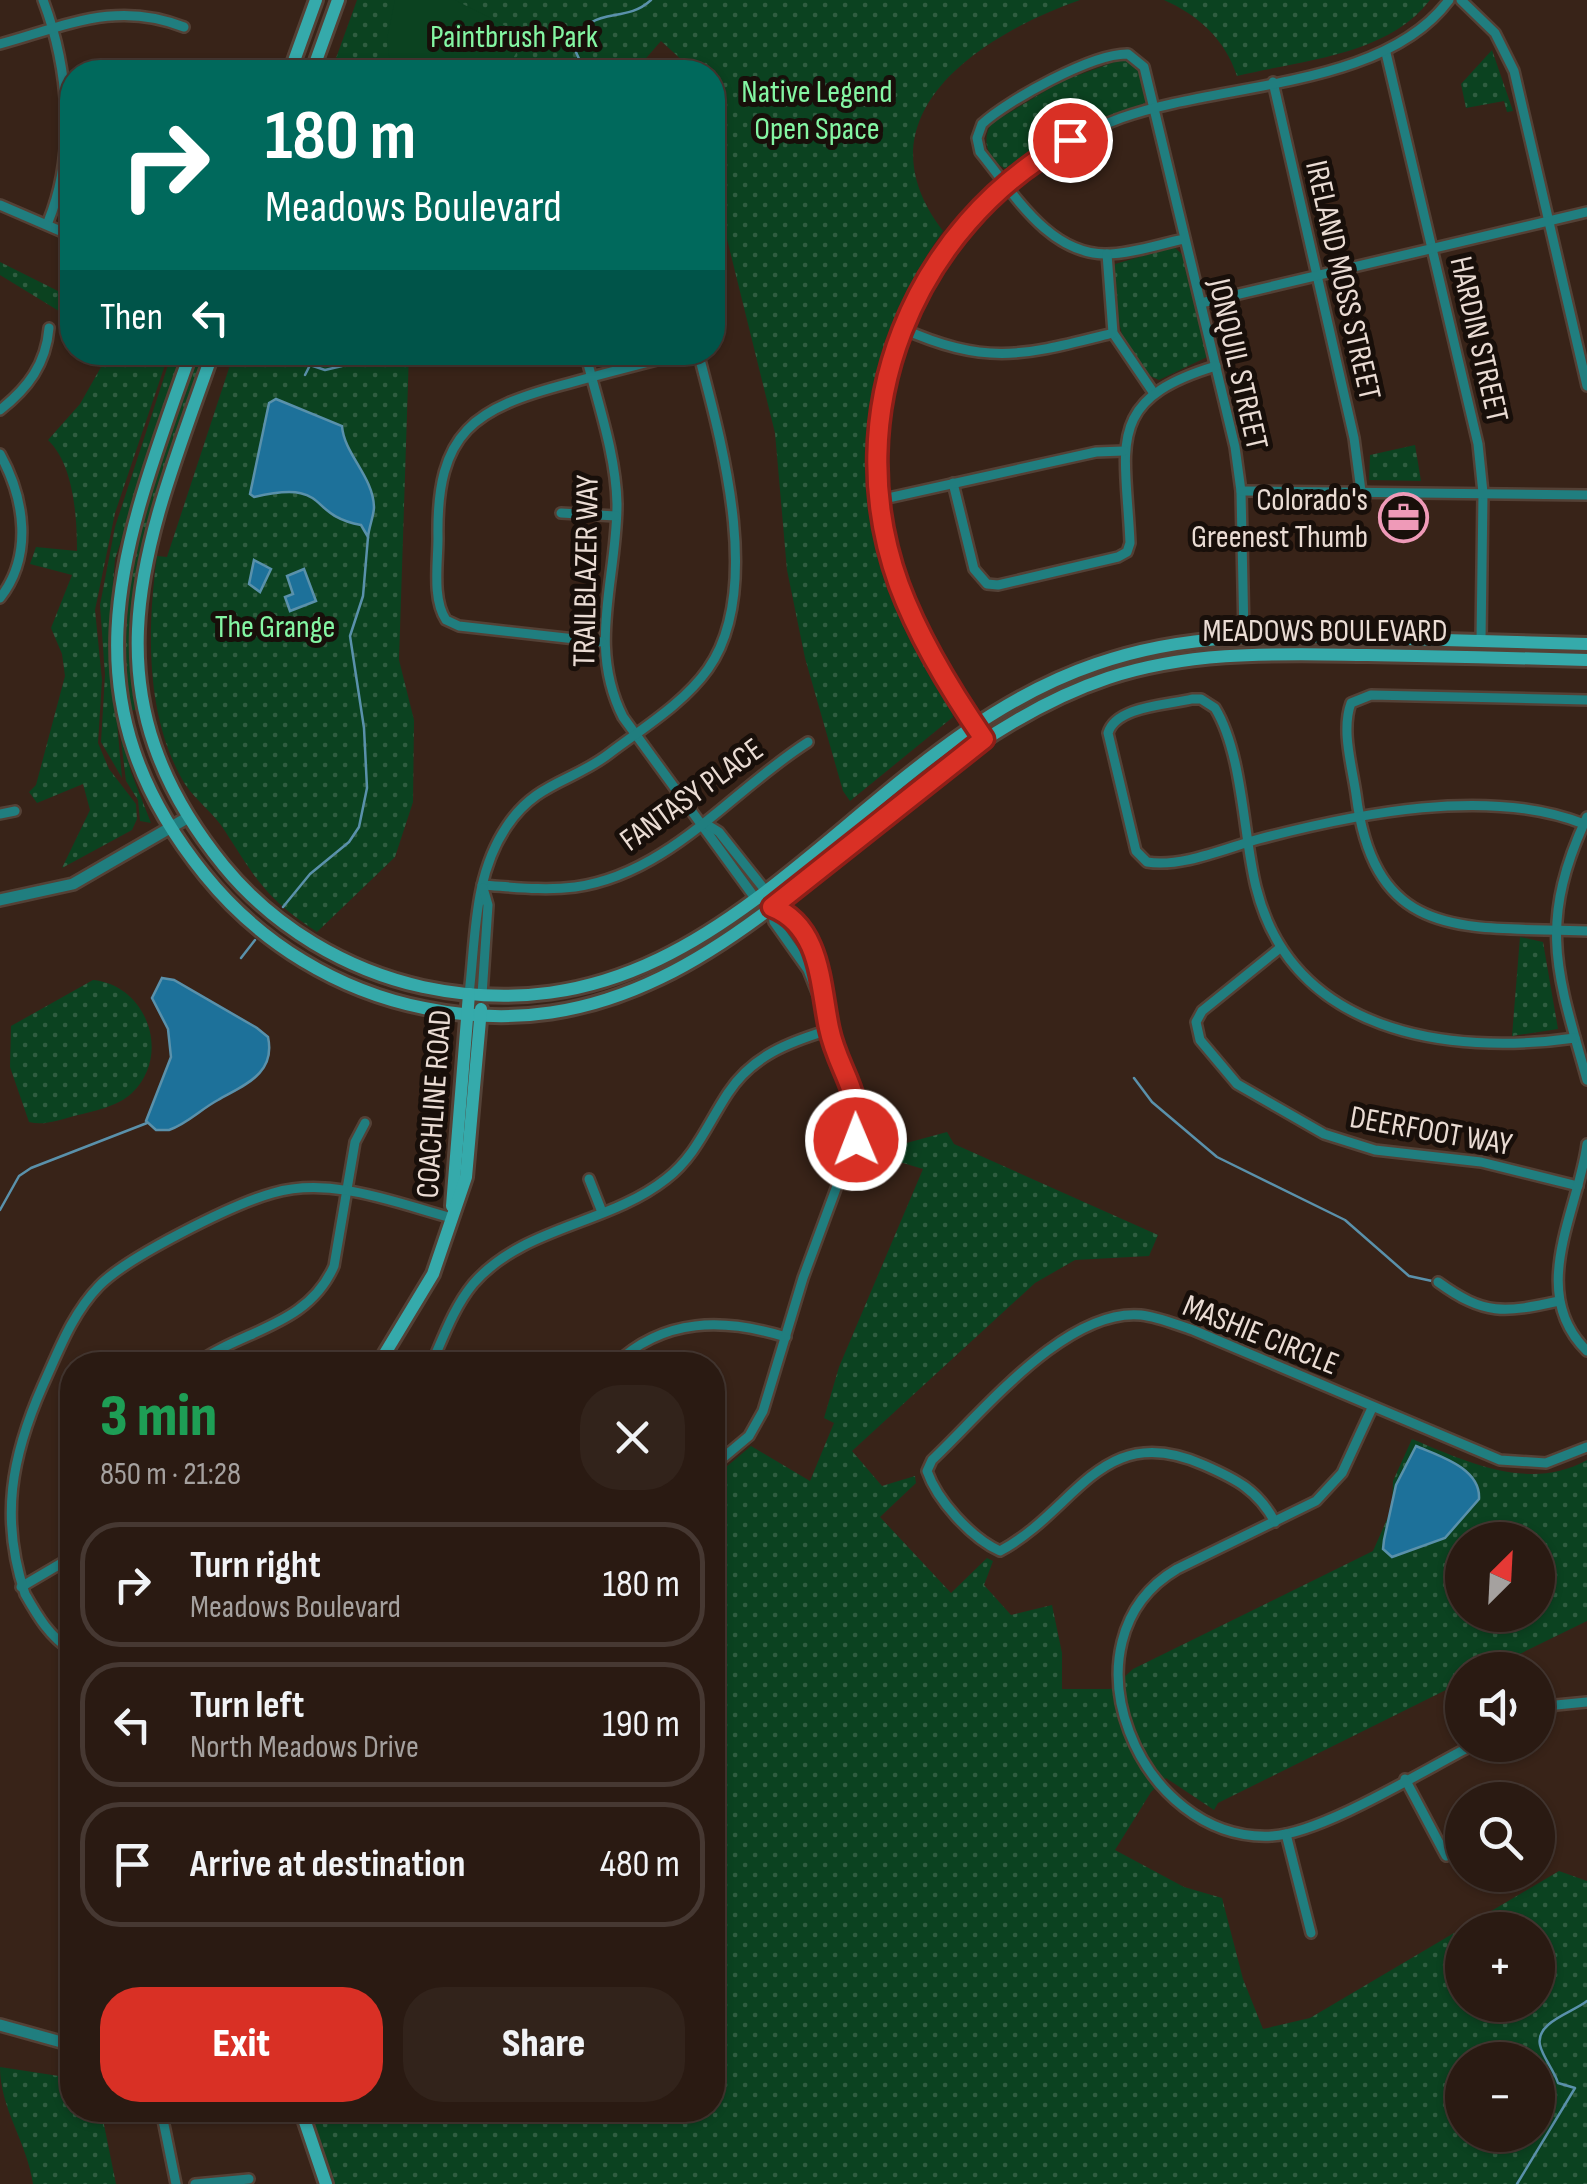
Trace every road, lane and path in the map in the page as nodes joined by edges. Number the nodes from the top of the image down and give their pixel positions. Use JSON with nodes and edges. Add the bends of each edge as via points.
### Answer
{"nodes":[{"id":1,"x":43,"y":0,"type":"edge"},
{"id":2,"x":316,"y":0,"type":"edge"},
{"id":3,"x":338,"y":0,"type":"edge"},
{"id":4,"x":1449,"y":0,"type":"edge"},
{"id":5,"x":1461,"y":0,"type":"edge"},
{"id":6,"x":52,"y":23,"type":"junction"},
{"id":7,"x":184,"y":27,"type":"dead end"},
{"id":8,"x":0,"y":44,"type":"edge"},
{"id":9,"x":1386,"y":53,"type":"junction"},
{"id":10,"x":61,"y":60,"type":"edge"},
{"id":11,"x":294,"y":60,"type":"edge"},
{"id":12,"x":316,"y":60,"type":"edge"},
{"id":13,"x":1273,"y":82,"type":"junction"},
{"id":14,"x":1155,"y":108,"type":"junction"},
{"id":15,"x":1006,"y":184,"type":"junction"},
{"id":16,"x":60,"y":192,"type":"edge"},
{"id":17,"x":0,"y":205,"type":"edge"},
{"id":18,"x":1587,"y":212,"type":"edge"},
{"id":19,"x":1549,"y":221,"type":"junction"},
{"id":20,"x":48,"y":222,"type":"junction"},
{"id":21,"x":60,"y":229,"type":"edge"},
{"id":22,"x":1184,"y":239,"type":"junction"},
{"id":23,"x":1433,"y":250,"type":"junction"},
{"id":24,"x":1106,"y":254,"type":"junction"},
{"id":25,"x":1316,"y":275,"type":"junction"},
{"id":26,"x":1200,"y":303,"type":"junction"},
{"id":27,"x":49,"y":328,"type":"dead end"},
{"id":28,"x":901,"y":328,"type":"junction"},
{"id":29,"x":1114,"y":333,"type":"junction"},
{"id":30,"x":186,"y":365,"type":"edge"},
{"id":31,"x":208,"y":365,"type":"edge"},
{"id":32,"x":588,"y":365,"type":"edge"},
{"id":33,"x":638,"y":365,"type":"edge"},
{"id":34,"x":701,"y":365,"type":"edge"},
{"id":35,"x":1216,"y":366,"type":"junction"},
{"id":36,"x":591,"y":377,"type":"junction"},
{"id":37,"x":1587,"y":386,"type":"edge"},
{"id":38,"x":1152,"y":392,"type":"junction"},
{"id":39,"x":0,"y":410,"type":"edge"},
{"id":40,"x":1124,"y":451,"type":"junction"},
{"id":41,"x":0,"y":454,"type":"edge"},
{"id":42,"x":953,"y":484,"type":"junction"},
{"id":43,"x":1241,"y":491,"type":"junction"},
{"id":44,"x":1361,"y":491,"type":"junction"},
{"id":45,"x":1482,"y":493,"type":"junction"},
{"id":46,"x":1587,"y":495,"type":"edge"},
{"id":47,"x":879,"y":500,"type":"junction"},
{"id":48,"x":560,"y":513,"type":"dead end"},
{"id":49,"x":616,"y":516,"type":"junction"},
{"id":50,"x":0,"y":598,"type":"edge"},
{"id":51,"x":1244,"y":635,"type":"junction"},
{"id":52,"x":1481,"y":641,"type":"junction"},
{"id":53,"x":602,"y":642,"type":"junction"},
{"id":54,"x":1587,"y":644,"type":"edge"},
{"id":55,"x":1587,"y":660,"type":"edge"},
{"id":56,"x":1129,"y":672,"type":"junction"},
{"id":57,"x":1587,"y":700,"type":"edge"},
{"id":58,"x":974,"y":725,"type":"junction"},
{"id":59,"x":635,"y":734,"type":"junction"},
{"id":60,"x":984,"y":739,"type":"junction"},
{"id":61,"x":808,"y":742,"type":"dead end"},
{"id":62,"x":15,"y":811,"type":"dead end"},
{"id":63,"x":0,"y":814,"type":"edge"},
{"id":64,"x":1358,"y":814,"type":"junction"},
{"id":65,"x":188,"y":818,"type":"junction"},
{"id":66,"x":1585,"y":820,"type":"edge"},
{"id":67,"x":704,"y":822,"type":"junction"},
{"id":68,"x":170,"y":828,"type":"junction"},
{"id":69,"x":834,"y":837,"type":"junction"},
{"id":70,"x":1250,"y":842,"type":"junction"},
{"id":71,"x":482,"y":885,"type":"junction"},
{"id":72,"x":760,"y":894,"type":"junction"},
{"id":73,"x":0,"y":900,"type":"edge"},
{"id":74,"x":772,"y":907,"type":"junction"},
{"id":75,"x":1555,"y":930,"type":"junction"},
{"id":76,"x":1587,"y":931,"type":"edge"},
{"id":77,"x":1280,"y":948,"type":"junction"},
{"id":78,"x":476,"y":994,"type":"junction"},
{"id":79,"x":474,"y":1015,"type":"junction"},
{"id":80,"x":829,"y":1030,"type":"junction"},
{"id":81,"x":1575,"y":1038,"type":"junction"},
{"id":82,"x":1587,"y":1080,"type":"edge"},
{"id":83,"x":365,"y":1123,"type":"dead end"},
{"id":84,"x":1587,"y":1144,"type":"edge"},
{"id":85,"x":589,"y":1179,"type":"dead end"},
{"id":86,"x":1578,"y":1186,"type":"junction"},
{"id":87,"x":347,"y":1190,"type":"junction"},
{"id":88,"x":602,"y":1212,"type":"junction"},
{"id":89,"x":452,"y":1218,"type":"junction"},
{"id":90,"x":1438,"y":1282,"type":"dead end"},
{"id":91,"x":1559,"y":1301,"type":"junction"},
{"id":92,"x":786,"y":1337,"type":"junction"},
{"id":93,"x":1587,"y":1351,"type":"edge"},
{"id":94,"x":61,"y":1352,"type":"edge"},
{"id":95,"x":219,"y":1352,"type":"edge"},
{"id":96,"x":386,"y":1352,"type":"edge"},
{"id":97,"x":436,"y":1352,"type":"edge"},
{"id":98,"x":634,"y":1352,"type":"edge"},
{"id":99,"x":60,"y":1354,"type":"edge"},
{"id":100,"x":1372,"y":1408,"type":"junction"},
{"id":101,"x":1587,"y":1446,"type":"edge"},
{"id":102,"x":725,"y":1454,"type":"edge"},
{"id":103,"x":1275,"y":1522,"type":"junction"},
{"id":104,"x":60,"y":1564,"type":"edge"},
{"id":105,"x":20,"y":1587,"type":"junction"},
{"id":106,"x":60,"y":1642,"type":"edge"},
{"id":107,"x":1587,"y":1702,"type":"edge"},
{"id":108,"x":1555,"y":1705,"type":"edge"},
{"id":109,"x":1445,"y":1759,"type":"edge"},
{"id":110,"x":1405,"y":1779,"type":"junction"},
{"id":111,"x":1286,"y":1834,"type":"junction"},
{"id":112,"x":1445,"y":1854,"type":"edge"},
{"id":113,"x":1310,"y":1933,"type":"dead end"},
{"id":114,"x":0,"y":2025,"type":"edge"},
{"id":115,"x":60,"y":2042,"type":"edge"},
{"id":116,"x":163,"y":2122,"type":"edge"},
{"id":117,"x":305,"y":2122,"type":"edge"},
{"id":118,"x":249,"y":2179,"type":"dead end"},
{"id":119,"x":176,"y":2184,"type":"edge"},
{"id":120,"x":195,"y":2184,"type":"edge"},
{"id":121,"x":326,"y":2184,"type":"edge"}],
"edges":[{"from":1,"to":6,"type":"street"},
{"from":2,"to":11,"type":"main road"},
{"from":3,"to":12,"type":"main road"},
{"from":4,"to":9,"type":"street","via":[[1424,29]]},
{"from":5,"to":19,"type":"street","via":[[1496,33],[1510,60]]},
{"from":6,"to":7,"type":"street","via":[[96,12],[158,13]]},
{"from":6,"to":8,"type":"street"},
{"from":6,"to":10,"type":"street"},
{"from":9,"to":13,"type":"street"},
{"from":9,"to":23,"type":"street","name":"HARDIN STREET"},
{"from":13,"to":14,"type":"street"},
{"from":13,"to":25,"type":"street","name":"IRELAND MOSS STREET"},
{"from":14,"to":15,"type":"street","via":[[1070,140]]},
{"from":14,"to":15,"type":"street","name":"JONQUIL STREET","via":[[1144,67],[1135,58],[1120,54],[1076,70],[982,124],[980,152]]},
{"from":14,"to":22,"type":"street","name":"JONQUIL STREET"},
{"from":15,"to":24,"type":"street","via":[[1053,236]]},
{"from":15,"to":28,"type":"street","via":[[950,242]]},
{"from":16,"to":20,"type":"street"},
{"from":17,"to":20,"type":"street"},
{"from":18,"to":19,"type":"street"},
{"from":19,"to":23,"type":"street"},
{"from":19,"to":37,"type":"street"},
{"from":20,"to":21,"type":"street"},
{"from":22,"to":24,"type":"street"},
{"from":22,"to":26,"type":"street","name":"JONQUIL STREET"},
{"from":23,"to":25,"type":"street"},
{"from":23,"to":45,"type":"street","name":"HARDIN STREET","via":[[1473,417]]},
{"from":24,"to":29,"type":"street"},
{"from":25,"to":26,"type":"street"},
{"from":25,"to":44,"type":"street","name":"IRELAND MOSS STREET"},
{"from":26,"to":35,"type":"street","name":"JONQUIL STREET"},
{"from":27,"to":39,"type":"street","via":[[47,352],[24,391]]},
{"from":28,"to":29,"type":"street","via":[[986,356]]},
{"from":28,"to":47,"type":"street","via":[[879,416]]},
{"from":29,"to":38,"type":"street"},
{"from":30,"to":68,"type":"main road","name":"MEADOWS BOULEVARD","via":[[132,518],[117,617],[125,714]]},
{"from":31,"to":65,"type":"main road","name":"MEADOWS BOULEVARD","via":[[152,524],[137,618],[150,728]]},
{"from":32,"to":36,"type":"street","name":"TRAILBLAZER WAY"},
{"from":33,"to":36,"type":"street"},
{"from":34,"to":59,"type":"street","via":[[725,468],[732,612],[699,681]]},
{"from":35,"to":38,"type":"street"},
{"from":35,"to":43,"type":"street","name":"JONQUIL STREET"},
{"from":36,"to":49,"type":"street","name":"TRAILBLAZER WAY","via":[[612,464]]},
{"from":36,"to":53,"type":"street","via":[[494,406],[457,443],[438,498],[439,603],[443,617],[459,626]]},
{"from":38,"to":40,"type":"street"},
{"from":40,"to":42,"type":"street"},
{"from":40,"to":42,"type":"street","via":[[1127,552],[998,586],[986,584],[974,569]]},
{"from":41,"to":50,"type":"street","via":[[22,520],[22,554]]},
{"from":42,"to":47,"type":"street"},
{"from":43,"to":44,"type":"street"},
{"from":43,"to":51,"type":"street","name":"JONQUIL STREET"},
{"from":44,"to":45,"type":"street"},
{"from":45,"to":46,"type":"street"},
{"from":45,"to":52,"type":"street","name":"HARDIN STREET"},
{"from":47,"to":58,"type":"street","via":[[914,620]]},
{"from":48,"to":49,"type":"street"},
{"from":49,"to":53,"type":"street","name":"TRAILBLAZER WAY"},
{"from":51,"to":52,"type":"main road","name":"MEADOWS BOULEVARD"},
{"from":51,"to":56,"type":"main road","via":[[1238,642],[1142,662]]},
{"from":51,"to":58,"type":"main road","name":"MEADOWS BOULEVARD","via":[[1164,644],[1098,663]]},
{"from":52,"to":54,"type":"main road","name":"MEADOWS BOULEVARD"},
{"from":53,"to":59,"type":"street","name":"TRAILBLAZER WAY","via":[[609,687]]},
{"from":55,"to":56,"type":"main road","name":"MEADOWS BOULEVARD","via":[[1244,653]]},
{"from":56,"to":60,"type":"main road","name":"MEADOWS BOULEVARD","via":[[1059,697]]},
{"from":57,"to":64,"type":"street","via":[[1371,695],[1351,702],[1347,724]]},
{"from":58,"to":60,"type":"street"},
{"from":58,"to":69,"type":"main road","name":"MEADOWS BOULEVARD"},
{"from":59,"to":67,"type":"street","name":"TRAILBLAZER WAY"},
{"from":59,"to":71,"type":"street","via":[[526,802],[497,842]]},
{"from":60,"to":74,"type":"main road","name":"MEADOWS BOULEVARD"},
{"from":61,"to":67,"type":"street","name":"FANTASY PLACE"},
{"from":62,"to":63,"type":"street"},
{"from":64,"to":66,"type":"street","via":[[1549,810]]},
{"from":64,"to":70,"type":"street"},
{"from":64,"to":75,"type":"street","via":[[1389,889],[1409,909],[1448,924]]},
{"from":65,"to":68,"type":"street"},
{"from":65,"to":78,"type":"main road","name":"MEADOWS BOULEVARD","via":[[244,889],[303,936],[395,980]]},
{"from":66,"to":75,"type":"street","via":[[1567,866]]},
{"from":67,"to":71,"type":"street","name":"FANTASY PLACE","via":[[610,880],[562,888]]},
{"from":67,"to":72,"type":"street","name":"TRAILBLAZER WAY","via":[[719,832]]},
{"from":68,"to":73,"type":"street","via":[[73,884]]},
{"from":68,"to":79,"type":"main road","name":"MEADOWS BOULEVARD","via":[[230,904],[292,954],[370,994]]},
{"from":69,"to":72,"type":"main road","name":"MEADOWS BOULEVARD"},
{"from":69,"to":74,"type":"main road","via":[[772,893]]},
{"from":70,"to":70,"type":"street","via":[[1164,863],[1141,858],[1110,725],[1192,699],[1210,702],[1220,715]]},
{"from":70,"to":77,"type":"street","via":[[1257,890]]},
{"from":71,"to":78,"type":"street","via":[[488,905]]},
{"from":72,"to":78,"type":"main road","name":"MEADOWS BOULEVARD","via":[[681,951],[616,979],[539,995]]},
{"from":74,"to":79,"type":"main road","name":"MEADOWS BOULEVARD","via":[[710,954],[639,990],[560,1012]]},
{"from":74,"to":80,"type":"street","via":[[774,922],[808,970]]},
{"from":75,"to":76,"type":"street"},
{"from":75,"to":81,"type":"street","via":[[1556,969]]},
{"from":77,"to":81,"type":"street","via":[[1345,1007],[1390,1028],[1488,1045]]},
{"from":77,"to":86,"type":"street","name":"DEERFOOT WAY","via":[[1202,1010],[1196,1022],[1200,1040],[1237,1084],[1348,1144],[1481,1162]]},
{"from":78,"to":79,"type":"main road","name":"COACHLINE ROAD"},
{"from":79,"to":89,"type":"main road","name":"COACHLINE ROAD","via":[[470,1160]]},
{"from":80,"to":88,"type":"street","via":[[750,1066],[670,1176]]},
{"from":80,"to":92,"type":"street","via":[[855,1090],[856,1140]]},
{"from":81,"to":82,"type":"street"},
{"from":83,"to":87,"type":"street"},
{"from":84,"to":86,"type":"street"},
{"from":85,"to":88,"type":"street"},
{"from":86,"to":91,"type":"street","via":[[1560,1254]]},
{"from":87,"to":89,"type":"street"},
{"from":87,"to":94,"type":"street","via":[[272,1193],[140,1254],[82,1306]]},
{"from":87,"to":95,"type":"street","via":[[334,1266],[307,1307]]},
{"from":88,"to":97,"type":"street","via":[[519,1247],[486,1271],[461,1301]]},
{"from":89,"to":96,"type":"main road","name":"COACHLINE ROAD","via":[[424,1292]]},
{"from":90,"to":91,"type":"street","via":[[1497,1312]]},
{"from":91,"to":93,"type":"street"},
{"from":92,"to":98,"type":"street","via":[[733,1323],[692,1324]]},
{"from":92,"to":102,"type":"street","via":[[756,1424]]},
{"from":99,"to":105,"type":"street","via":[[7,1470],[1,1522]]},
{"from":100,"to":101,"type":"street","name":"MASHIE CIRCLE","via":[[1500,1460],[1546,1463]]},
{"from":100,"to":103,"type":"street","via":[[1335,1482],[1316,1501]]},
{"from":100,"to":103,"type":"street","name":"MASHIE CIRCLE","via":[[1193,1330],[1141,1315],[1113,1317],[1063,1338],[926,1471],[933,1488],[985,1545],[1000,1551],[1104,1464],[1152,1450],[1179,1454],[1244,1483]]},
{"from":103,"to":111,"type":"street","via":[[1148,1590],[1126,1626],[1120,1688],[1136,1752],[1168,1794],[1239,1832]]},
{"from":104,"to":105,"type":"street"},
{"from":105,"to":106,"type":"street"},
{"from":107,"to":108,"type":"street"},
{"from":109,"to":110,"type":"street"},
{"from":110,"to":111,"type":"street"},
{"from":110,"to":112,"type":"street"},
{"from":111,"to":113,"type":"street"},
{"from":114,"to":115,"type":"street"},
{"from":116,"to":119,"type":"street"},
{"from":117,"to":121,"type":"main road"},
{"from":118,"to":120,"type":"street"}]}
